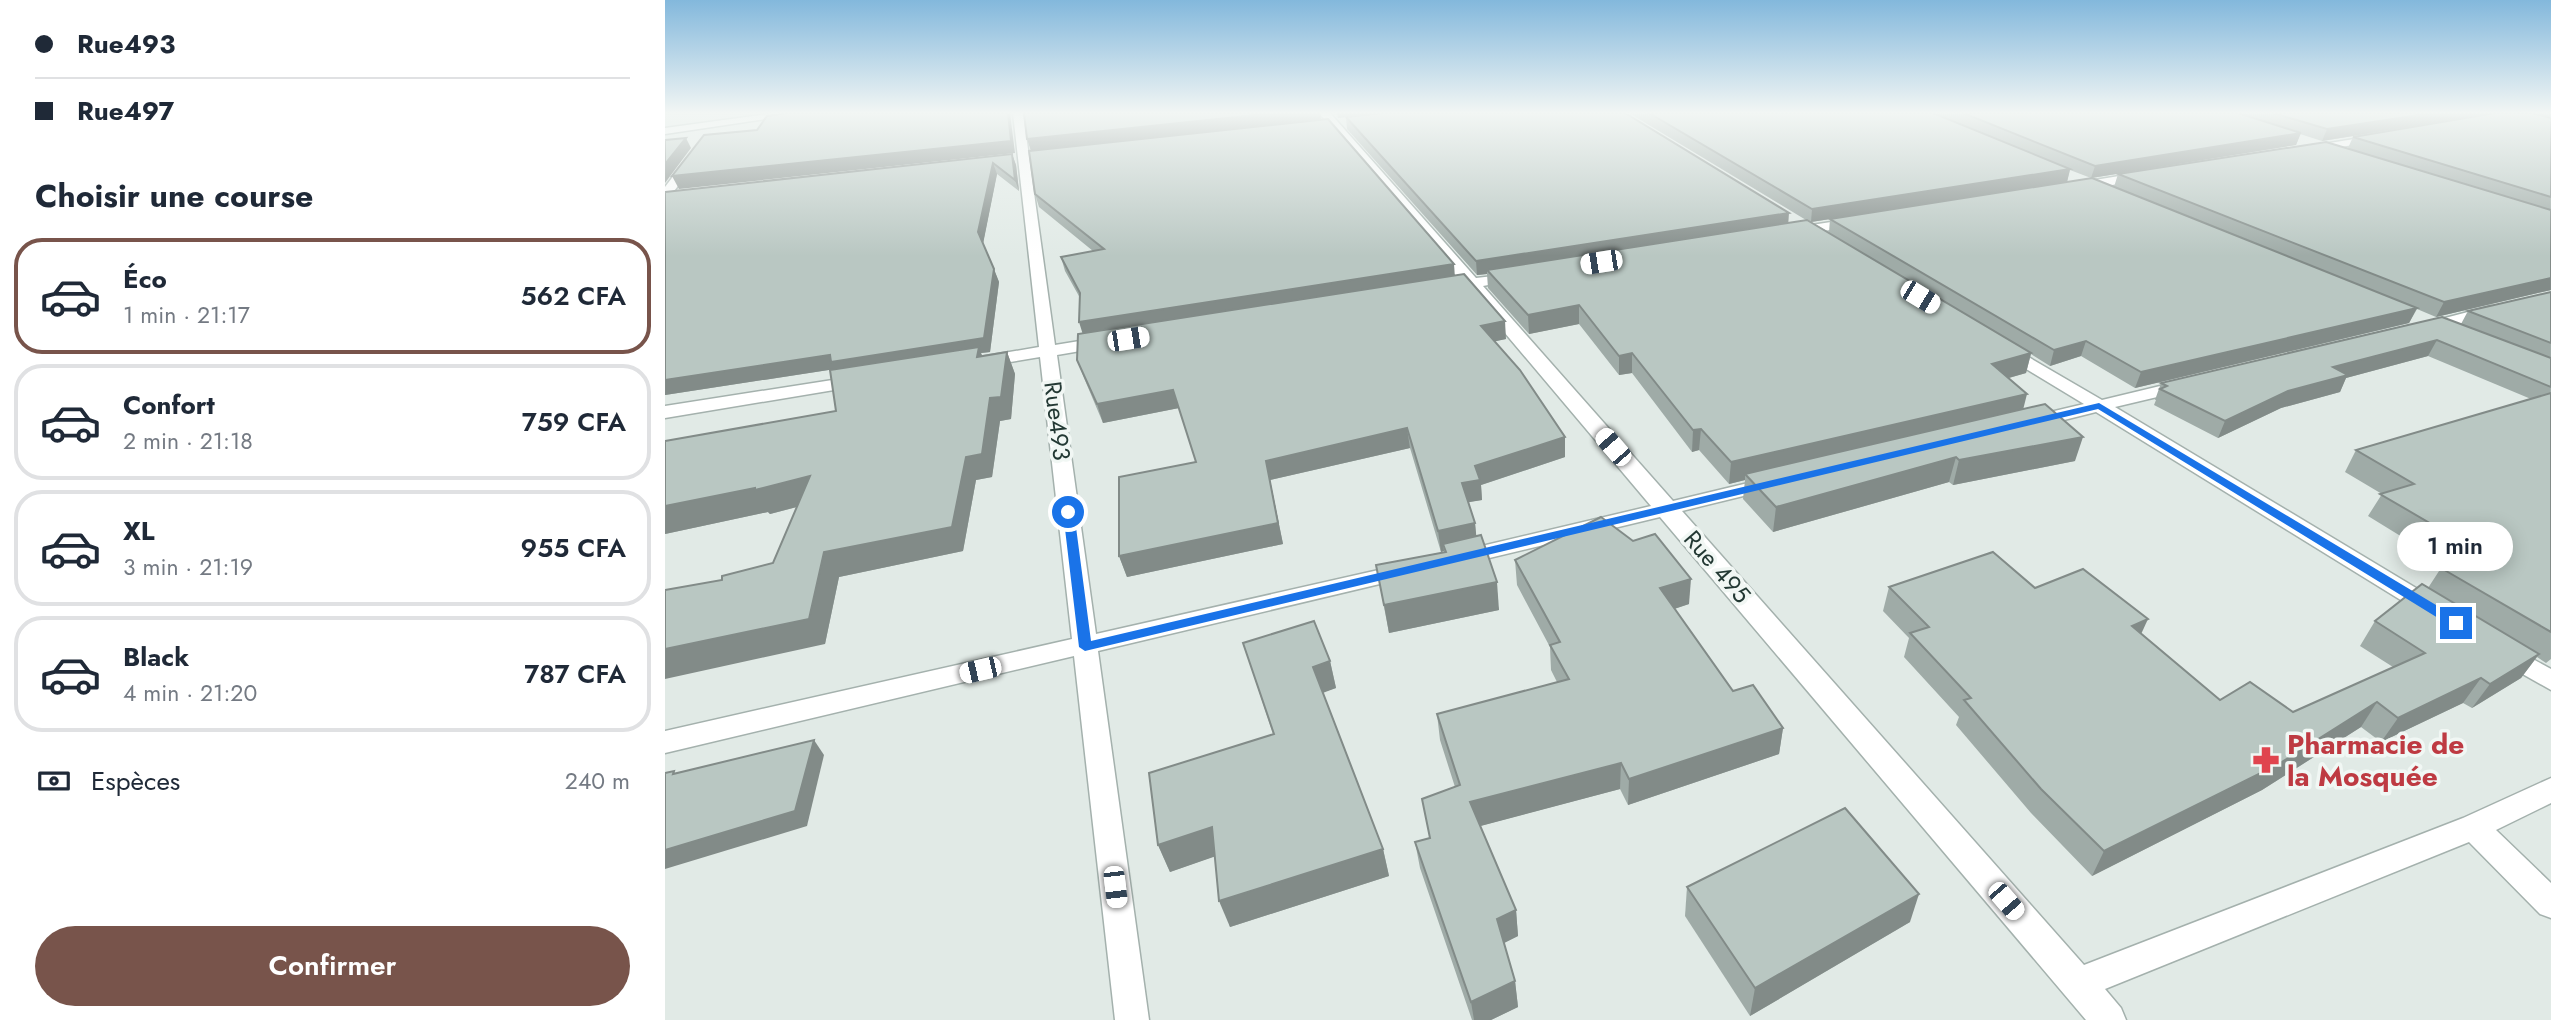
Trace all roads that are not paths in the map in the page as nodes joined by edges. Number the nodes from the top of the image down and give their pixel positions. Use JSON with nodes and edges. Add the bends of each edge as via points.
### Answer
{"nodes":[{"id":1,"x":691,"y":161,"type":"edge"},
{"id":2,"x":1024,"y":161,"type":"edge"},
{"id":3,"x":1366,"y":161,"type":"edge"},
{"id":4,"x":2158,"y":174,"type":"edge"},
{"id":5,"x":2064,"y":181,"type":"edge"},
{"id":6,"x":2090,"y":184,"type":"junction"},
{"id":7,"x":2116,"y":195,"type":"edge"},
{"id":8,"x":665,"y":196,"type":"edge"},
{"id":9,"x":679,"y":196,"type":"edge"},
{"id":10,"x":1875,"y":219,"type":"edge"},
{"id":11,"x":1783,"y":225,"type":"edge"},
{"id":12,"x":1808,"y":230,"type":"junction"},
{"id":13,"x":1831,"y":244,"type":"edge"},
{"id":14,"x":1525,"y":275,"type":"edge"},
{"id":15,"x":1472,"y":283,"type":"junction"},
{"id":16,"x":1431,"y":290,"type":"edge"},
{"id":17,"x":2512,"y":306,"type":"edge"},
{"id":18,"x":2409,"y":323,"type":"edge"},
{"id":19,"x":2435,"y":325,"type":"junction"},
{"id":20,"x":2461,"y":335,"type":"edge"},
{"id":21,"x":1116,"y":340,"type":"edge"},
{"id":22,"x":1994,"y":342,"type":"edge"},
{"id":23,"x":1048,"y":351,"type":"junction"},
{"id":24,"x":966,"y":364,"type":"edge"},
{"id":25,"x":870,"y":379,"type":"edge"},
{"id":26,"x":2207,"y":380,"type":"edge"},
{"id":27,"x":2099,"y":406,"type":"junction"},
{"id":28,"x":665,"y":412,"type":"edge"},
{"id":29,"x":2018,"y":425,"type":"edge"},
{"id":30,"x":1788,"y":480,"type":"edge"},
{"id":31,"x":1666,"y":509,"type":"junction"},
{"id":32,"x":2444,"y":616,"type":"edge"},
{"id":33,"x":2492,"y":645,"type":"edge"},
{"id":34,"x":1085,"y":647,"type":"junction"},
{"id":35,"x":2551,"y":681,"type":"edge"},
{"id":36,"x":665,"y":742,"type":"edge"},
{"id":37,"x":2551,"y":790,"type":"edge"},
{"id":38,"x":2473,"y":827,"type":"junction"},
{"id":39,"x":2551,"y":904,"type":"edge"},
{"id":40,"x":2078,"y":984,"type":"junction"},
{"id":41,"x":1132,"y":1020,"type":"edge"},
{"id":42,"x":2109,"y":1020,"type":"edge"}],
"edges":[{"from":1,"to":8,"type":"street"},
{"from":2,"to":23,"type":"street","name":"Rue493"},
{"from":3,"to":15,"type":"street","name":"Rue 495"},
{"from":4,"to":6,"type":"street"},
{"from":5,"to":6,"type":"street"},
{"from":6,"to":7,"type":"street"},
{"from":8,"to":9,"type":"street"},
{"from":10,"to":12,"type":"street"},
{"from":11,"to":12,"type":"street"},
{"from":12,"to":13,"type":"street"},
{"from":14,"to":15,"type":"street"},
{"from":15,"to":16,"type":"street"},
{"from":15,"to":31,"type":"street","name":"Rue 495"},
{"from":17,"to":19,"type":"street"},
{"from":18,"to":19,"type":"street"},
{"from":19,"to":20,"type":"street"},
{"from":21,"to":23,"type":"street"},
{"from":22,"to":27,"type":"street"},
{"from":23,"to":24,"type":"street"},
{"from":23,"to":34,"type":"street","name":"Rue493"},
{"from":25,"to":28,"type":"street"},
{"from":26,"to":27,"type":"street"},
{"from":27,"to":29,"type":"street"},
{"from":27,"to":32,"type":"street"},
{"from":30,"to":31,"type":"street"},
{"from":31,"to":34,"type":"street"},
{"from":31,"to":40,"type":"street","name":"Rue 495"},
{"from":33,"to":35,"type":"street"},
{"from":34,"to":36,"type":"street"},
{"from":34,"to":41,"type":"street","name":"Rue493"},
{"from":37,"to":38,"type":"street"},
{"from":38,"to":39,"type":"street"},
{"from":38,"to":40,"type":"street"},
{"from":40,"to":42,"type":"street","name":"Rue 495"}]}
